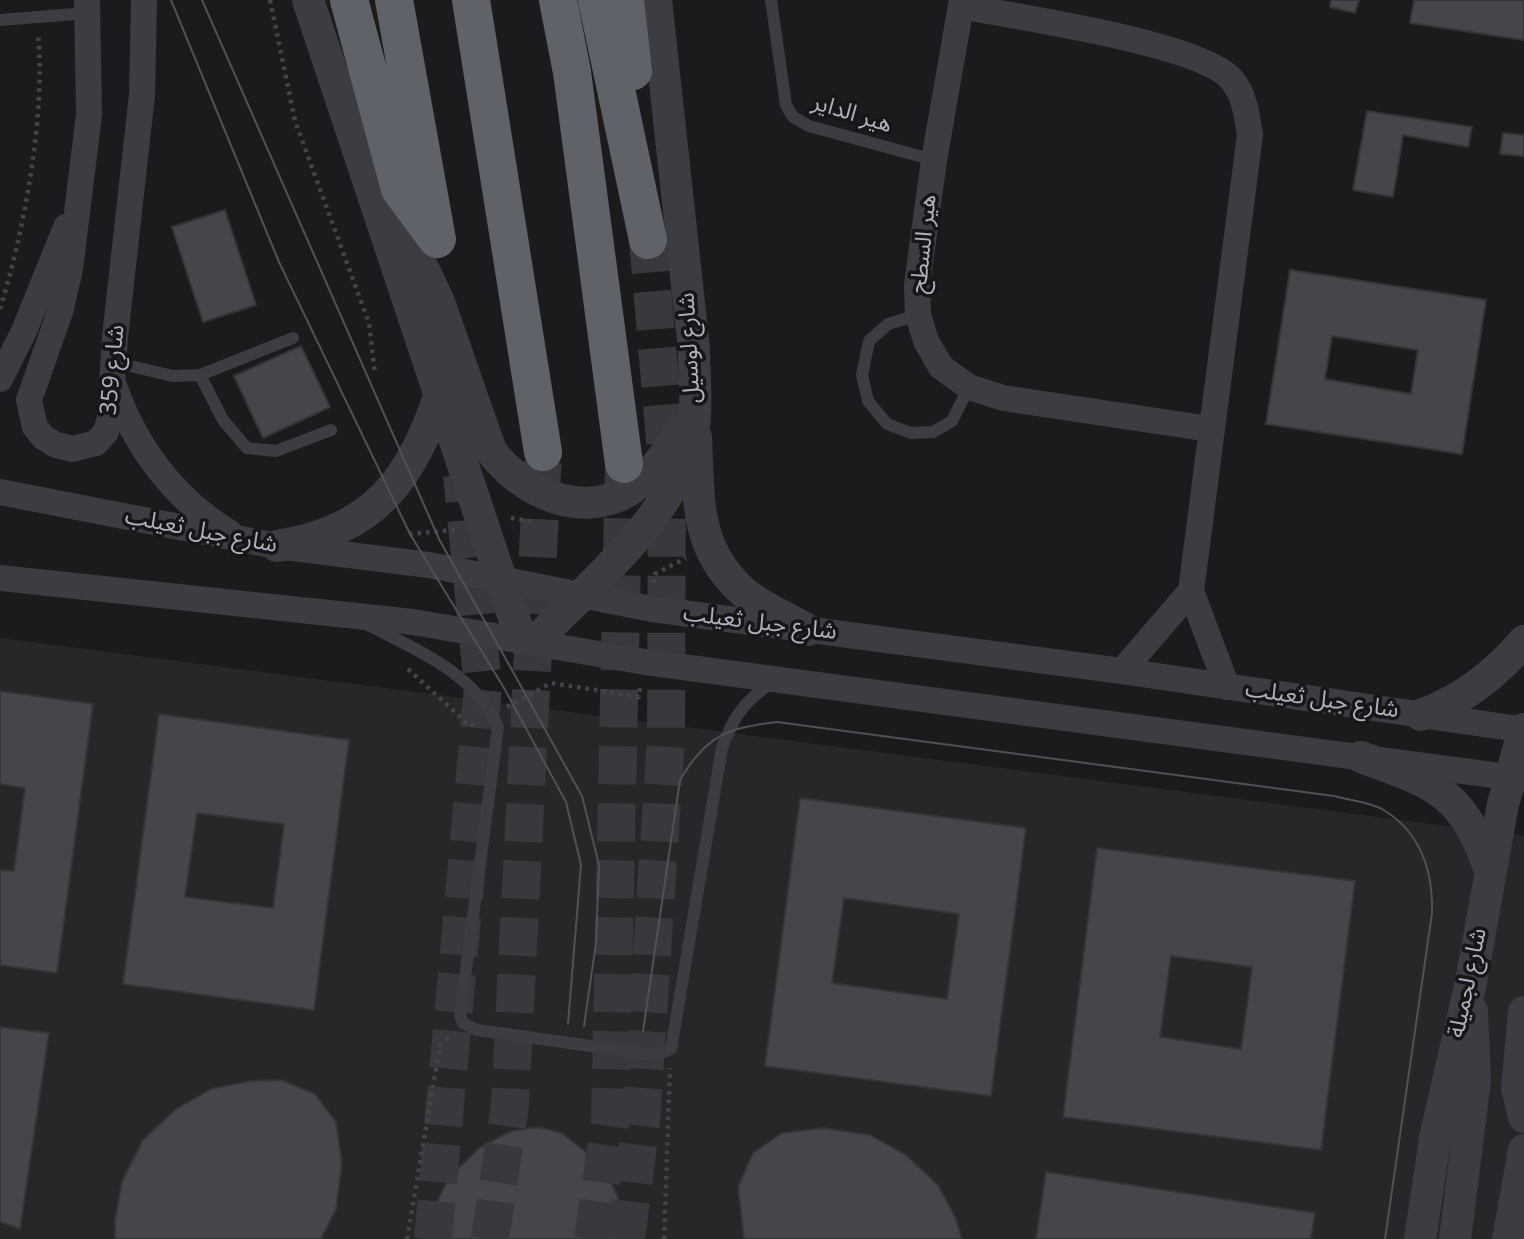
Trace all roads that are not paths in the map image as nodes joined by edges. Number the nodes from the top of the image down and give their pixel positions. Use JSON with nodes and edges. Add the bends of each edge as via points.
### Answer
{"nodes":[{"id":1,"x":144,"y":0,"type":"edge"},
{"id":2,"x":308,"y":0,"type":"edge"},
{"id":3,"x":349,"y":0,"type":"edge"},
{"id":4,"x":394,"y":0,"type":"edge"},
{"id":5,"x":471,"y":0,"type":"edge"},
{"id":6,"x":558,"y":0,"type":"edge"},
{"id":7,"x":597,"y":0,"type":"edge"},
{"id":8,"x":625,"y":0,"type":"edge"},
{"id":9,"x":656,"y":0,"type":"edge"},
{"id":10,"x":771,"y":0,"type":"edge"},
{"id":11,"x":961,"y":3,"type":"edge"},
{"id":12,"x":87,"y":6,"type":"edge"},
{"id":13,"x":0,"y":20,"type":"edge"},
{"id":14,"x":344,"y":111,"type":"junction"},
{"id":15,"x":934,"y":160,"type":"junction"},
{"id":16,"x":79,"y":192,"type":"junction"},
{"id":17,"x":918,"y":315,"type":"junction"},
{"id":18,"x":293,"y":338,"type":"dead end"},
{"id":19,"x":112,"y":369,"type":"junction"},
{"id":20,"x":200,"y":375,"type":"junction"},
{"id":21,"x":0,"y":379,"type":"edge"},
{"id":22,"x":969,"y":387,"type":"junction"},
{"id":23,"x":441,"y":391,"type":"junction"},
{"id":24,"x":695,"y":404,"type":"junction"},
{"id":25,"x":1210,"y":429,"type":"junction"},
{"id":26,"x":331,"y":430,"type":"dead end"},
{"id":27,"x":543,"y":453,"type":"tunnel mouth"},
{"id":28,"x":624,"y":464,"type":"tunnel mouth"},
{"id":29,"x":0,"y":492,"type":"edge"},
{"id":30,"x":241,"y":540,"type":"junction"},
{"id":31,"x":277,"y":546,"type":"junction"},
{"id":32,"x":0,"y":569,"type":"edge"},
{"id":33,"x":0,"y":578,"type":"edge"},
{"id":34,"x":502,"y":578,"type":"junction"},
{"id":35,"x":1191,"y":590,"type":"junction"},
{"id":36,"x":131,"y":592,"type":"junction"},
{"id":37,"x":579,"y":594,"type":"junction"},
{"id":38,"x":349,"y":615,"type":"junction"},
{"id":39,"x":808,"y":630,"type":"junction"},
{"id":40,"x":529,"y":640,"type":"junction"},
{"id":41,"x":1524,"y":641,"type":"edge"},
{"id":42,"x":1122,"y":671,"type":"junction"},
{"id":43,"x":778,"y":680,"type":"junction"},
{"id":44,"x":1227,"y":687,"type":"junction"},
{"id":45,"x":1421,"y":715,"type":"junction"},
{"id":46,"x":1524,"y":730,"type":"edge"},
{"id":47,"x":1361,"y":757,"type":"junction"},
{"id":48,"x":1517,"y":778,"type":"edge"},
{"id":49,"x":1490,"y":871,"type":"junction"},
{"id":50,"x":1471,"y":982,"type":"junction"},
{"id":51,"x":1524,"y":1012,"type":"edge"},
{"id":52,"x":1524,"y":1117,"type":"edge"},
{"id":53,"x":1524,"y":1150,"type":"edge"},
{"id":54,"x":1420,"y":1239,"type":"edge"},
{"id":55,"x":1455,"y":1239,"type":"edge"},
{"id":56,"x":1508,"y":1239,"type":"edge"}],
"edges":[{"from":1,"to":19,"type":"street","name":"شارع 359","via":[[142,95]]},
{"from":2,"to":14,"type":"street"},
{"from":3,"to":4,"type":"highway","via":[[400,189],[437,239]]},
{"from":5,"to":27,"type":"highway"},
{"from":6,"to":28,"type":"highway","via":[[572,72]]},
{"from":7,"to":8,"type":"highway","via":[[648,240]]},
{"from":9,"to":24,"type":"street","name":"شارع لوسيل","via":[[694,349]]},
{"from":10,"to":15,"type":"lane","name":"هير الداير","via":[[786,105],[793,117],[810,127]]},
{"from":11,"to":15,"type":"street","name":"هير السطح"},
{"from":11,"to":25,"type":"street","name":"هير السطح","via":[[1166,47],[1222,70],[1233,81],[1245,105],[1250,135]]},
{"from":12,"to":13,"type":"lane"},
{"from":12,"to":16,"type":"street","name":"شارع 359","via":[[89,115]]},
{"from":14,"to":23,"type":"street"},
{"from":14,"to":24,"type":"street","via":[[439,302],[491,451],[505,470],[525,485],[566,500],[598,500],[627,492],[664,457]]},
{"from":15,"to":17,"type":"street","name":"هير السطح","via":[[917,285]]},
{"from":16,"to":19,"type":"street","name":"شارع 359","via":[[67,289],[29,400],[35,427],[56,445],[73,449],[96,443],[110,418]]},
{"from":16,"to":21,"type":"street"},
{"from":17,"to":22,"type":"street","name":"هير السطح","via":[[941,367]]},
{"from":17,"to":22,"type":"lane","via":[[888,324],[869,341],[862,375],[868,401],[887,424],[911,433],[933,432],[952,421]]},
{"from":18,"to":20,"type":"lane"},
{"from":19,"to":20,"type":"lane"},
{"from":19,"to":30,"type":"street","via":[[131,426],[159,471],[196,510]]},
{"from":20,"to":26,"type":"lane","via":[[223,420],[247,448],[276,451]]},
{"from":22,"to":25,"type":"street","name":"هير السطح","via":[[1003,398]]},
{"from":23,"to":31,"type":"street","via":[[419,449],[390,492],[350,523],[302,542]]},
{"from":23,"to":34,"type":"street"},
{"from":24,"to":37,"type":"street","name":"شارع لوسيل","via":[[691,443],[652,516],[626,550]]},
{"from":24,"to":39,"type":"street","via":[[701,522],[708,546],[720,568],[749,596]]},
{"from":25,"to":35,"type":"street","name":"هير السطح"},
{"from":29,"to":30,"type":"street","name":"شارع جبل ثعيلب"},
{"from":30,"to":31,"type":"street","name":"شارع جبل ثعيلب"},
{"from":31,"to":34,"type":"street","name":"شارع جبل ثعيلب"},
{"from":32,"to":36,"type":"street"},
{"from":33,"to":36,"type":"street"},
{"from":34,"to":37,"type":"street","name":"شارع جبل ثعيلب"},
{"from":34,"to":40,"type":"street"},
{"from":35,"to":42,"type":"street"},
{"from":35,"to":44,"type":"street","name":"هير السطح"},
{"from":36,"to":38,"type":"street"},
{"from":37,"to":39,"type":"street","name":"شارع جبل ثعيلب"},
{"from":37,"to":40,"type":"street","name":"شارع لوسيل"},
{"from":38,"to":40,"type":"street"},
{"from":38,"to":43,"type":"lane","via":[[465,680],[498,727],[460,1015],[463,1023],[477,1030],[655,1055],[671,1049],[722,748],[732,720],[744,704]]},
{"from":39,"to":42,"type":"street","name":"شارع جبل ثعيلب"},
{"from":40,"to":43,"type":"street"},
{"from":41,"to":45,"type":"street","via":[[1494,675]]},
{"from":42,"to":44,"type":"street","name":"شارع جبل ثعيلب"},
{"from":43,"to":47,"type":"street"},
{"from":44,"to":45,"type":"street","name":"شارع جبل ثعيلب"},
{"from":45,"to":46,"type":"street","name":"شارع جبل ثعيلب"},
{"from":46,"to":48,"type":"street","name":"شارع لجميلة"},
{"from":47,"to":48,"type":"street"},
{"from":47,"to":49,"type":"street","via":[[1423,780],[1444,793],[1471,825]]},
{"from":48,"to":49,"type":"street","name":"شارع لجميلة"},
{"from":49,"to":50,"type":"street","name":"شارع لجميلة"},
{"from":50,"to":54,"type":"street","name":"شارع لجميلة","via":[[1436,1133]]},
{"from":50,"to":55,"type":"street","via":[[1475,1080]]},
{"from":51,"to":52,"type":"street","via":[[1517,1088]]},
{"from":53,"to":56,"type":"street"}]}
